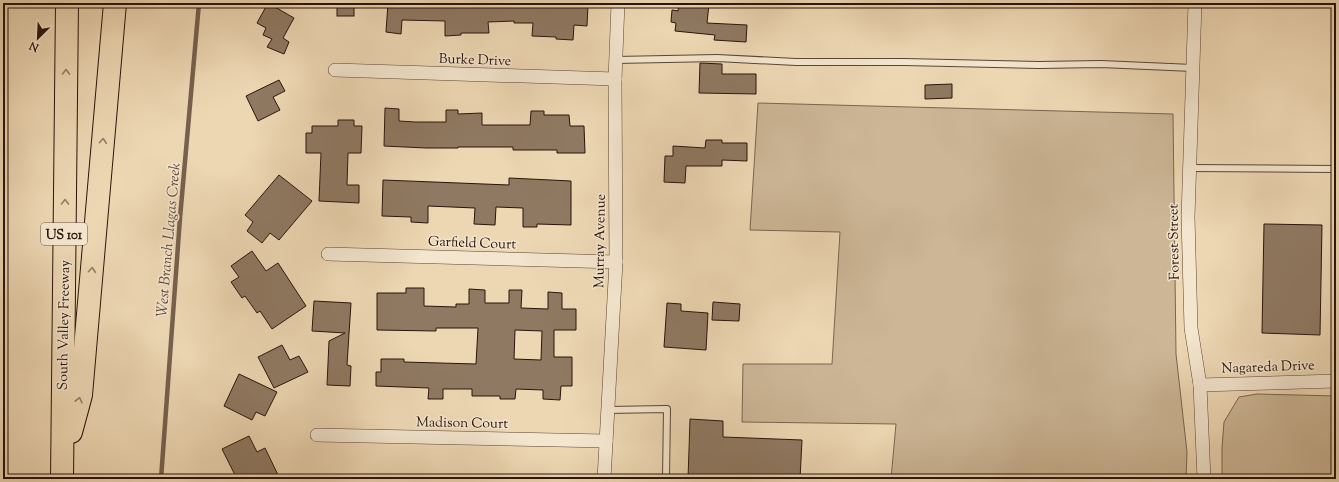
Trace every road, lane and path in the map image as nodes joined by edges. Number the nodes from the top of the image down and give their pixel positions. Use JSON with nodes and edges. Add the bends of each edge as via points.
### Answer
{"nodes":[{"id":1,"x":67,"y":3,"type":"edge"},
{"id":2,"x":116,"y":3,"type":"edge"},
{"id":3,"x":618,"y":3,"type":"edge"},
{"id":4,"x":1195,"y":3,"type":"edge"},
{"id":5,"x":616,"y":60,"type":"junction"},
{"id":6,"x":1193,"y":68,"type":"junction"},
{"id":7,"x":335,"y":70,"type":"dead end"},
{"id":8,"x":615,"y":79,"type":"junction"},
{"id":9,"x":1189,"y":168,"type":"junction"},
{"id":10,"x":1336,"y":169,"type":"edge"},
{"id":11,"x":328,"y":254,"type":"dead end"},
{"id":12,"x":616,"y":262,"type":"junction"},
{"id":13,"x":1336,"y":381,"type":"edge"},
{"id":14,"x":1200,"y":385,"type":"junction"},
{"id":15,"x":608,"y":410,"type":"junction"},
{"id":16,"x":317,"y":435,"type":"dead end"},
{"id":17,"x":606,"y":441,"type":"junction"},
{"id":18,"x":62,"y":472,"type":"edge"},
{"id":19,"x":604,"y":479,"type":"edge"},
{"id":20,"x":666,"y":479,"type":"edge"},
{"id":21,"x":1204,"y":479,"type":"edge"}],
"edges":[{"from":18,"to":1,"type":"highway","name":"South Valley Freeway","number":"US 101","one_way":true},
{"from":18,"to":2,"type":"highway","one_way":true,"via":[[81,395]]},
{"from":3,"to":5,"type":"street","name":"Murray Avenue"},
{"from":4,"to":6,"type":"street","name":"Forest Street"},
{"from":5,"to":6,"type":"lane","via":[[717,58],[796,62],[1101,64]]},
{"from":5,"to":8,"type":"street","name":"Murray Avenue"},
{"from":6,"to":9,"type":"street","name":"Forest Street"},
{"from":7,"to":8,"type":"street","name":"Burke Drive"},
{"from":8,"to":12,"type":"street","name":"Murray Avenue"},
{"from":9,"to":10,"type":"lane"},
{"from":9,"to":14,"type":"street","name":"Forest Street","via":[[1191,328]]},
{"from":11,"to":12,"type":"street","name":"Garfield Court"},
{"from":12,"to":15,"type":"street","name":"Murray Avenue"},
{"from":13,"to":14,"type":"street","name":"Nagareda Drive"},
{"from":14,"to":21,"type":"street","name":"Forest Street"},
{"from":15,"to":17,"type":"street","name":"Murray Avenue"},
{"from":15,"to":20,"type":"lane","via":[[667,409]]},
{"from":16,"to":17,"type":"street","name":"Madison Court"},
{"from":17,"to":19,"type":"street","name":"Murray Avenue"}]}
